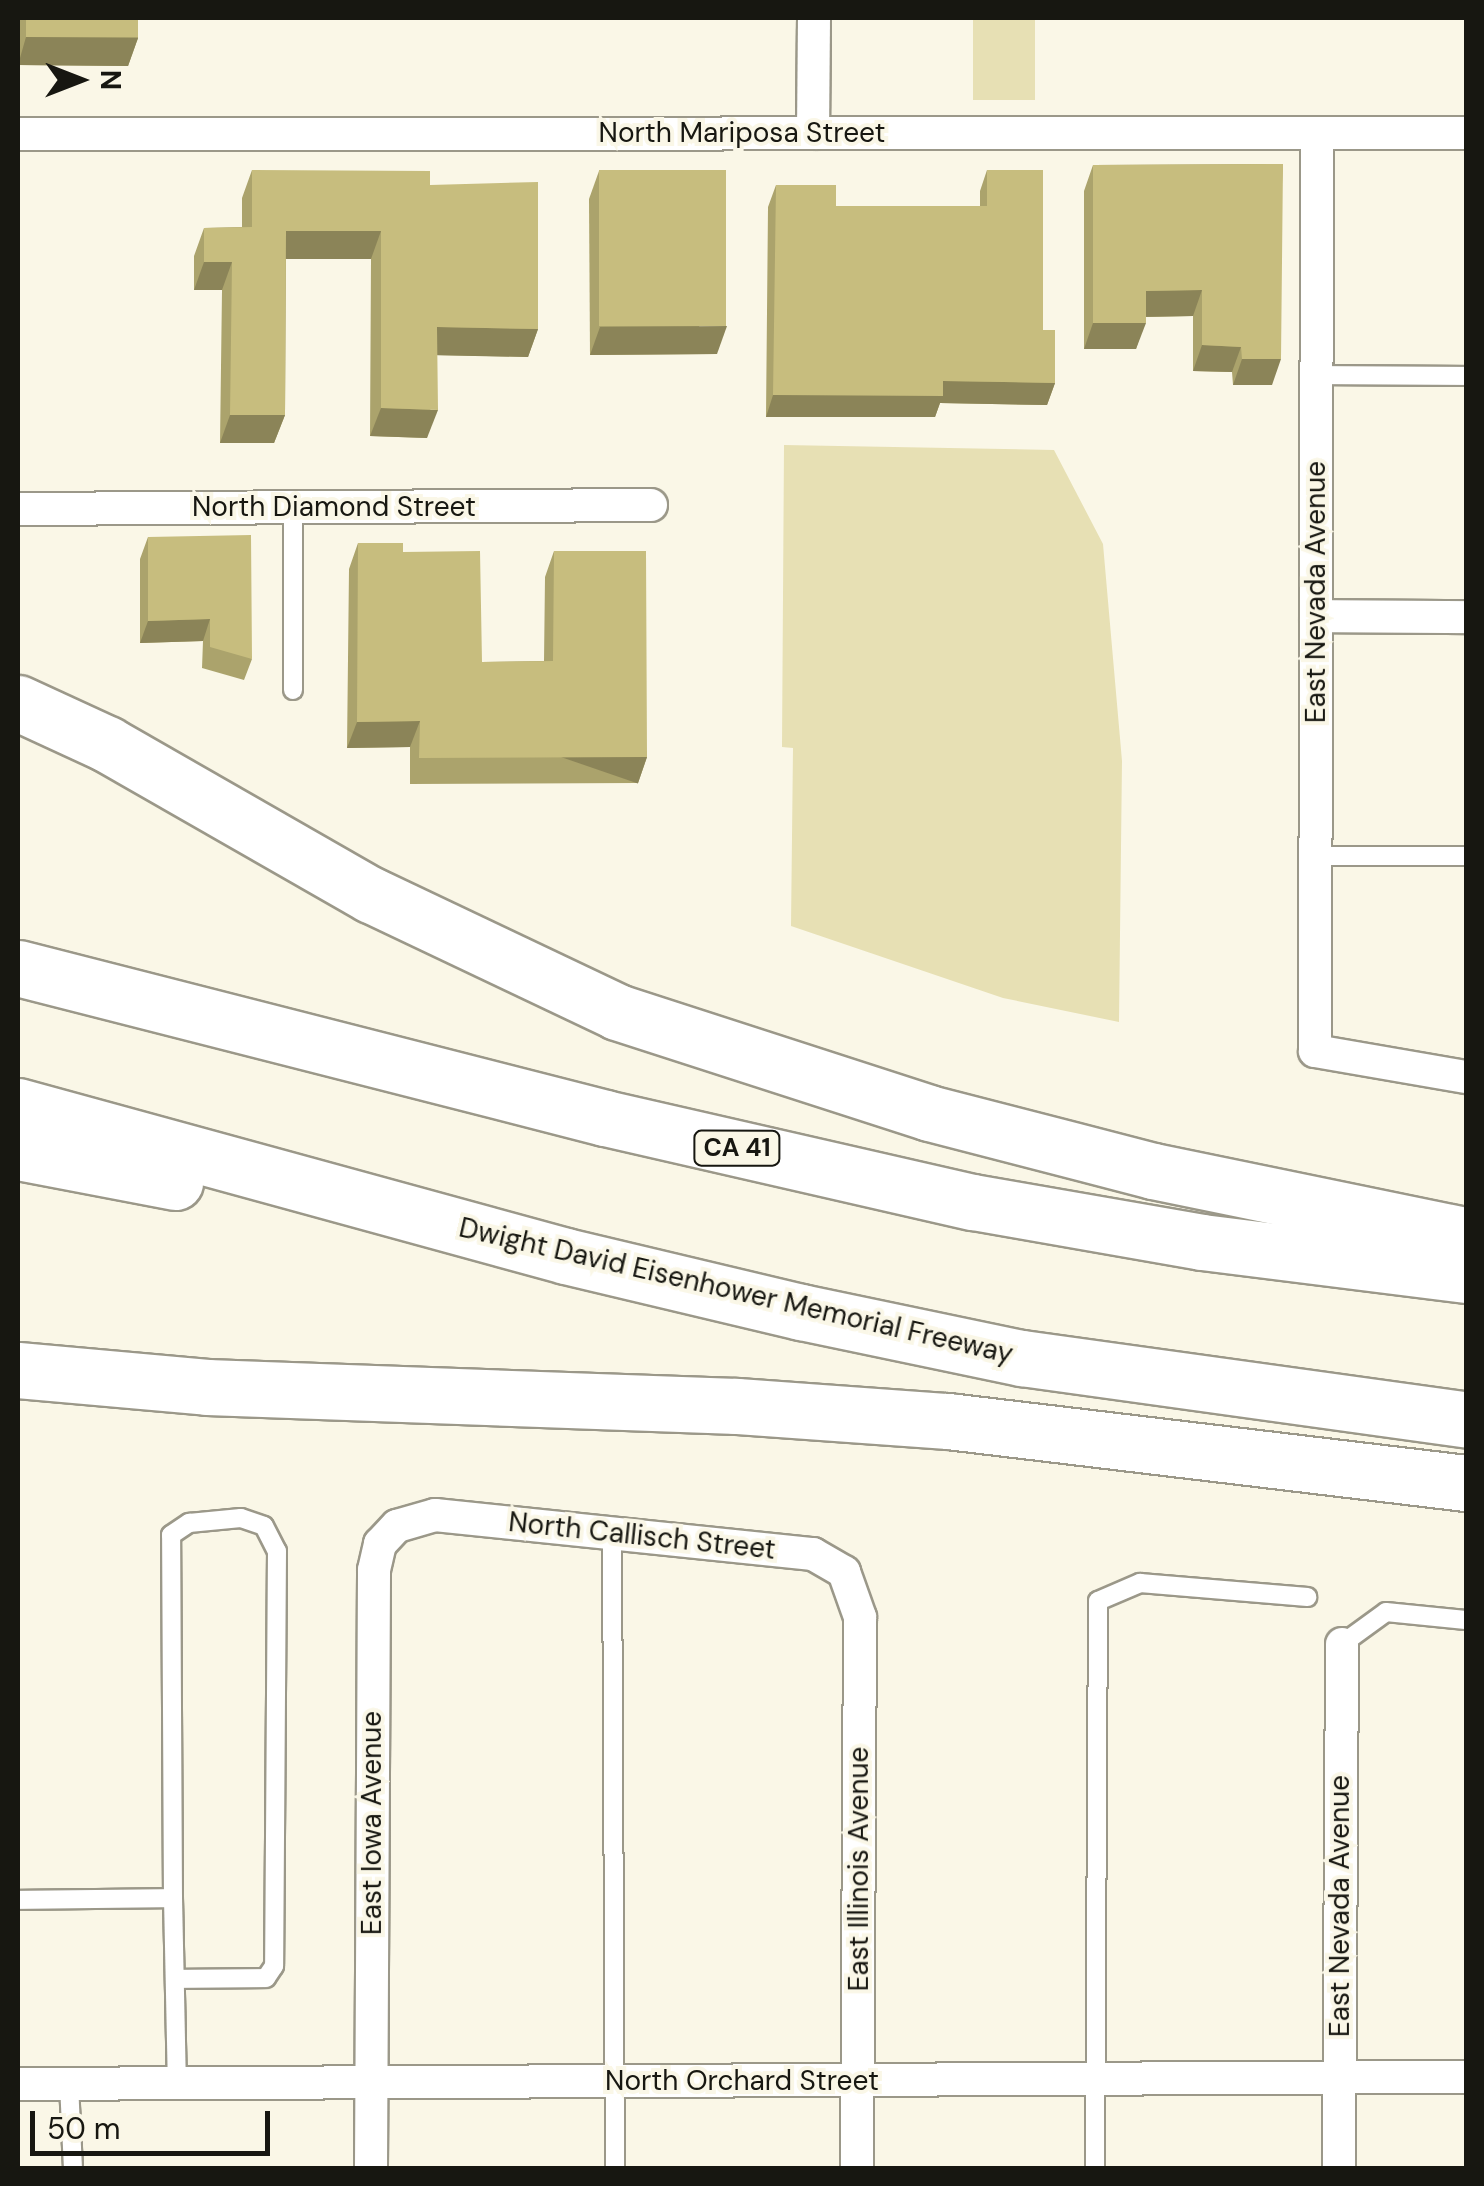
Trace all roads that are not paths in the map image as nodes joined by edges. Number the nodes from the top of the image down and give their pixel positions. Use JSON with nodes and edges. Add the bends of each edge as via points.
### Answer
{"nodes":[{"id":1,"x":814,"y":18,"type":"edge"},
{"id":2,"x":813,"y":133,"type":"junction"},
{"id":3,"x":1317,"y":133,"type":"junction"},
{"id":4,"x":1466,"y":133,"type":"edge"},
{"id":5,"x":18,"y":134,"type":"edge"},
{"id":6,"x":1316,"y":375,"type":"junction"},
{"id":7,"x":1466,"y":376,"type":"edge"},
{"id":8,"x":651,"y":504,"type":"dead end"},
{"id":9,"x":293,"y":508,"type":"junction"},
{"id":10,"x":18,"y":510,"type":"edge"},
{"id":11,"x":1316,"y":616,"type":"junction"},
{"id":12,"x":1466,"y":617,"type":"edge"},
{"id":13,"x":292,"y":690,"type":"dead end"},
{"id":14,"x":18,"y":703,"type":"edge"},
{"id":15,"x":1316,"y":856,"type":"junction"},
{"id":16,"x":1466,"y":856,"type":"edge"},
{"id":17,"x":18,"y":968,"type":"edge"},
{"id":18,"x":1466,"y":1077,"type":"edge"},
{"id":19,"x":18,"y":1106,"type":"edge"},
{"id":20,"x":18,"y":1152,"type":"edge"},
{"id":21,"x":1466,"y":1235,"type":"edge"},
{"id":22,"x":566,"y":1256,"type":"junction"},
{"id":23,"x":1466,"y":1275,"type":"edge"},
{"id":24,"x":18,"y":1370,"type":"edge"},
{"id":25,"x":1466,"y":1420,"type":"edge"},
{"id":26,"x":1466,"y":1483,"type":"edge"},
{"id":27,"x":435,"y":1515,"type":"joint"},
{"id":28,"x":612,"y":1533,"type":"junction"},
{"id":29,"x":844,"y":1572,"type":"joint"},
{"id":30,"x":1307,"y":1597,"type":"dead end"},
{"id":31,"x":1466,"y":1620,"type":"edge"},
{"id":32,"x":1342,"y":1644,"type":"joint"},
{"id":33,"x":173,"y":1898,"type":"junction"},
{"id":34,"x":18,"y":1900,"type":"edge"},
{"id":35,"x":176,"y":1979,"type":"junction"},
{"id":36,"x":1466,"y":2077,"type":"edge"},
{"id":37,"x":1096,"y":2078,"type":"junction"},
{"id":38,"x":1339,"y":2078,"type":"junction"},
{"id":39,"x":615,"y":2080,"type":"junction"},
{"id":40,"x":857,"y":2082,"type":"junction"},
{"id":41,"x":177,"y":2083,"type":"junction"},
{"id":42,"x":18,"y":2084,"type":"edge"},
{"id":43,"x":69,"y":2084,"type":"junction"},
{"id":44,"x":371,"y":2084,"type":"junction"},
{"id":45,"x":69,"y":2168,"type":"edge"},
{"id":46,"x":371,"y":2168,"type":"edge"},
{"id":47,"x":615,"y":2168,"type":"edge"},
{"id":48,"x":857,"y":2168,"type":"edge"},
{"id":49,"x":1095,"y":2168,"type":"edge"},
{"id":50,"x":1339,"y":2168,"type":"edge"}],
"edges":[{"from":1,"to":2,"type":"street"},
{"from":2,"to":3,"type":"street","name":"North Mariposa Street"},
{"from":2,"to":5,"type":"street","name":"North Mariposa Street"},
{"from":3,"to":4,"type":"street","name":"North Mariposa Street"},
{"from":3,"to":6,"type":"street","name":"East Nevada Avenue"},
{"from":6,"to":7,"type":"lane"},
{"from":6,"to":11,"type":"street","name":"East Nevada Avenue"},
{"from":8,"to":9,"type":"street","name":"North Diamond Street"},
{"from":9,"to":10,"type":"street","name":"North Diamond Street"},
{"from":9,"to":13,"type":"lane"},
{"from":11,"to":12,"type":"street"},
{"from":11,"to":15,"type":"street","name":"East Nevada Avenue"},
{"from":14,"to":21,"type":"highway","via":[[107,744],[388,904],[618,1012],[776,1068],[1153,1172]]},
{"from":15,"to":16,"type":"lane"},
{"from":15,"to":18,"type":"street","name":"East Nevada Avenue","via":[[1315,1051]]},
{"from":17,"to":23,"type":"highway","number":"CA 41","via":[[605,1118],[973,1202],[1202,1242]]},
{"from":19,"to":22,"type":"highway","name":"Dwight David Eisenhower Memorial Freeway"},
{"from":20,"to":22,"type":"highway"},
{"from":22,"to":25,"type":"highway","name":"Dwight David Eisenhower Memorial Freeway","via":[[1022,1358]]},
{"from":24,"to":26,"type":"highway","via":[[208,1387],[737,1406],[948,1421]]},
{"from":27,"to":28,"type":"street","name":"North Callisch Street"},
{"from":27,"to":44,"type":"street","name":"East Iowa Avenue","via":[[397,1526],[380,1544],[374,1570]]},
{"from":28,"to":29,"type":"street","name":"North Callisch Street","via":[[814,1554]]},
{"from":28,"to":39,"type":"lane"},
{"from":29,"to":40,"type":"street","name":"East Illinois Avenue","via":[[860,1617]]},
{"from":30,"to":37,"type":"lane","via":[[1140,1583],[1098,1601]]},
{"from":31,"to":32,"type":"lane","via":[[1386,1612]]},
{"from":32,"to":38,"type":"street","name":"East Nevada Avenue"},
{"from":33,"to":34,"type":"lane"},
{"from":33,"to":35,"type":"lane"},
{"from":33,"to":35,"type":"lane","via":[[166,1564],[171,1535],[189,1523],[242,1518],[264,1526],[276,1551],[274,1966],[266,1978]]},
{"from":35,"to":41,"type":"lane"},
{"from":36,"to":38,"type":"street","name":"North Orchard Street"},
{"from":37,"to":38,"type":"street","name":"North Orchard Street"},
{"from":37,"to":40,"type":"street","name":"North Orchard Street"},
{"from":37,"to":49,"type":"lane"},
{"from":38,"to":50,"type":"street","name":"East Nevada Avenue"},
{"from":39,"to":40,"type":"street","name":"North Orchard Street"},
{"from":39,"to":44,"type":"street","name":"North Orchard Street"},
{"from":39,"to":47,"type":"lane"},
{"from":40,"to":48,"type":"street","name":"East Illinois Avenue"},
{"from":41,"to":43,"type":"street","name":"North Orchard Street"},
{"from":41,"to":44,"type":"street","name":"North Orchard Street"},
{"from":42,"to":43,"type":"street","name":"North Orchard Street"},
{"from":43,"to":45,"type":"lane"},
{"from":44,"to":46,"type":"street","name":"East Iowa Avenue"}]}
